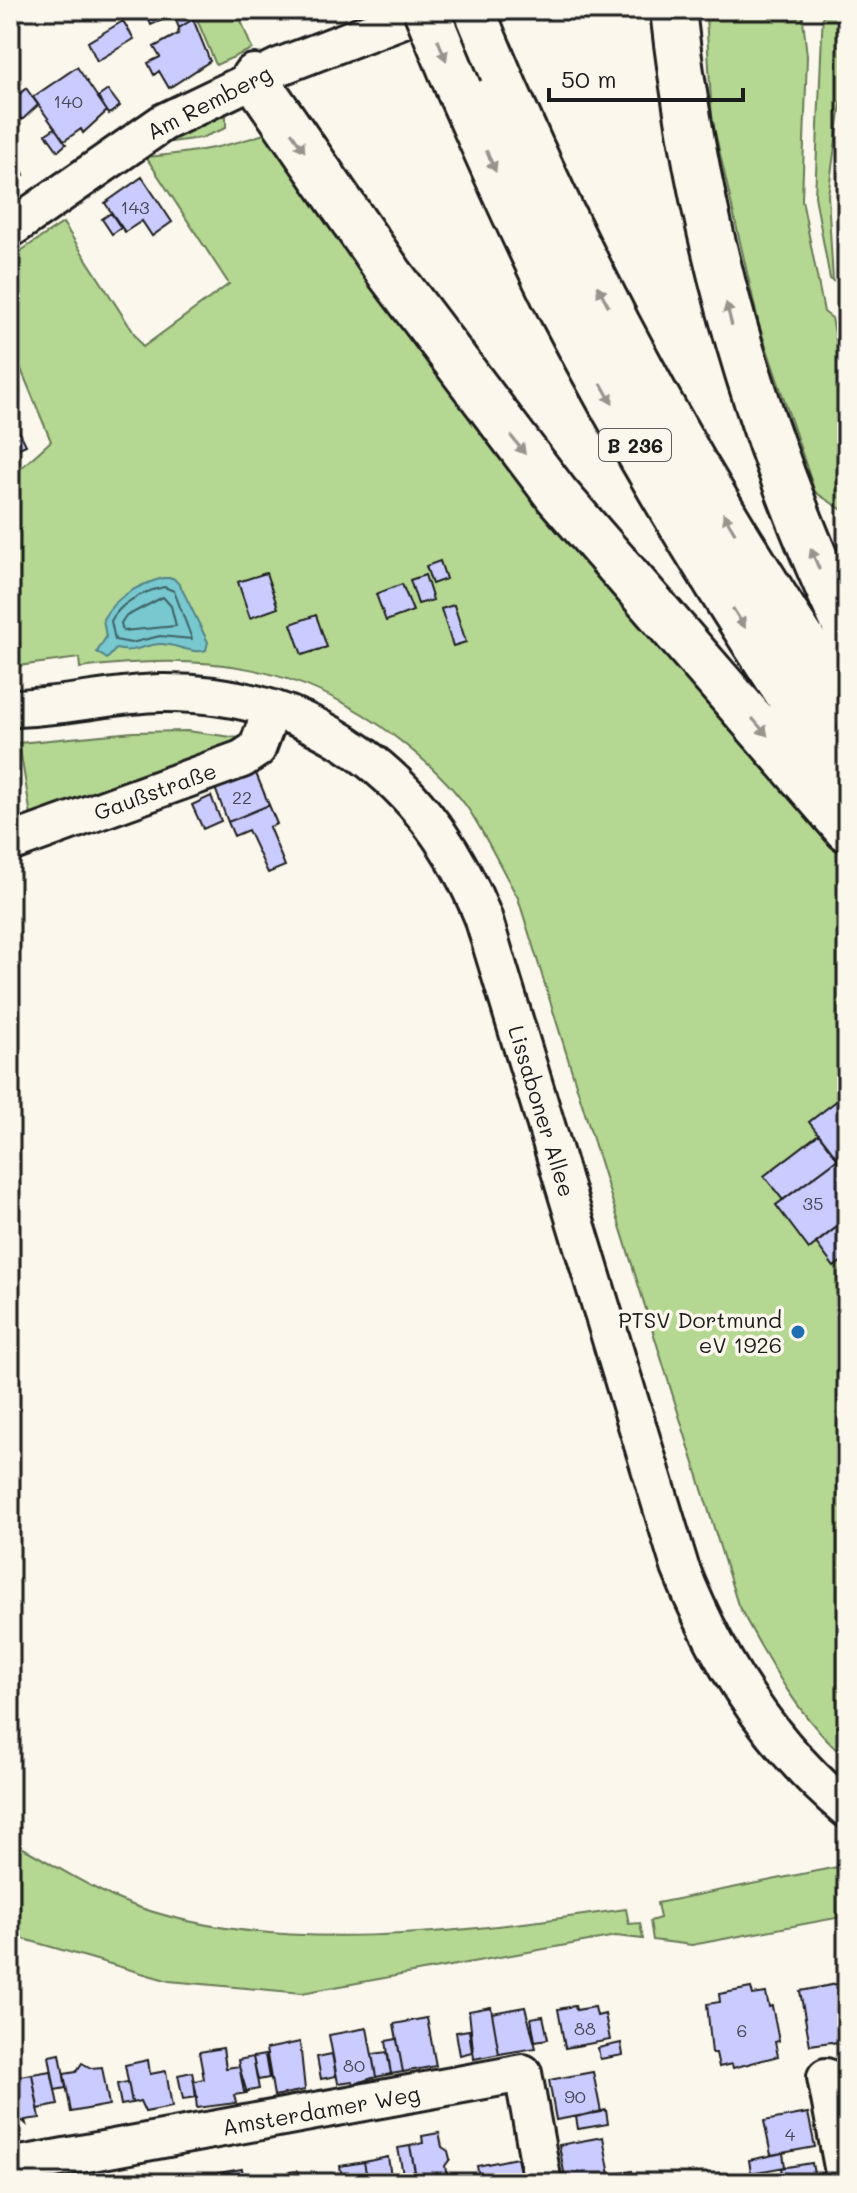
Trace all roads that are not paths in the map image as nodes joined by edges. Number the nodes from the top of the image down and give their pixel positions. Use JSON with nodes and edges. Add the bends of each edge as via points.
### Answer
{"nodes":[{"id":1,"x":427,"y":10,"type":"edge"},
{"id":2,"x":472,"y":10,"type":"edge"},
{"id":3,"x":673,"y":10,"type":"edge"},
{"id":4,"x":254,"y":77,"type":"junction"},
{"id":5,"x":479,"y":82,"type":"junction"},
{"id":6,"x":10,"y":229,"type":"edge"},
{"id":7,"x":847,"y":630,"type":"edge"},
{"id":8,"x":847,"y":707,"type":"edge"},
{"id":9,"x":10,"y":708,"type":"edge"},
{"id":10,"x":272,"y":709,"type":"junction"},
{"id":11,"x":847,"y":781,"type":"edge"},
{"id":12,"x":847,"y":829,"type":"edge"},
{"id":13,"x":10,"y":843,"type":"edge"},
{"id":14,"x":847,"y":1809,"type":"edge"},
{"id":15,"x":826,"y":2077,"type":"dead end"},
{"id":16,"x":10,"y":2167,"type":"edge"},
{"id":17,"x":543,"y":2183,"type":"edge"},
{"id":18,"x":846,"y":2183,"type":"edge"}],
"edges":[{"from":1,"to":4,"type":"street","name":"Am Remberg"},
{"from":1,"to":5,"type":"highway","number":"B 236","one_way":true,"bridge":true},
{"from":2,"to":5,"type":"highway","number":"B 236"},
{"from":7,"to":3,"type":"highway","one_way":true,"via":[[789,498],[734,334],[687,122]]},
{"from":4,"to":6,"type":"street","name":"Am Remberg","via":[[164,122]]},
{"from":4,"to":12,"type":"highway","one_way":true,"via":[[390,274],[557,495]]},
{"from":8,"to":5,"type":"highway","number":"B 236","one_way":true,"via":[[768,589],[668,420],[568,230]]},
{"from":5,"to":11,"type":"highway","number":"B 236","one_way":true,"via":[[560,308],[647,466],[755,644]]},
{"from":9,"to":10,"type":"street","name":"Lissaboner Allee","via":[[160,693],[204,694]]},
{"from":10,"to":13,"type":"street","name":"Gaußstraße","via":[[257,749],[242,759]]},
{"from":10,"to":14,"type":"street","name":"Lissaboner Allee","via":[[326,729],[398,782],[430,819],[469,882],[700,1618],[756,1713],[814,1782]]},
{"from":15,"to":18,"type":"street"},
{"from":16,"to":17,"type":"street","name":"Amsterdamer Weg","via":[[523,2073]]}]}
